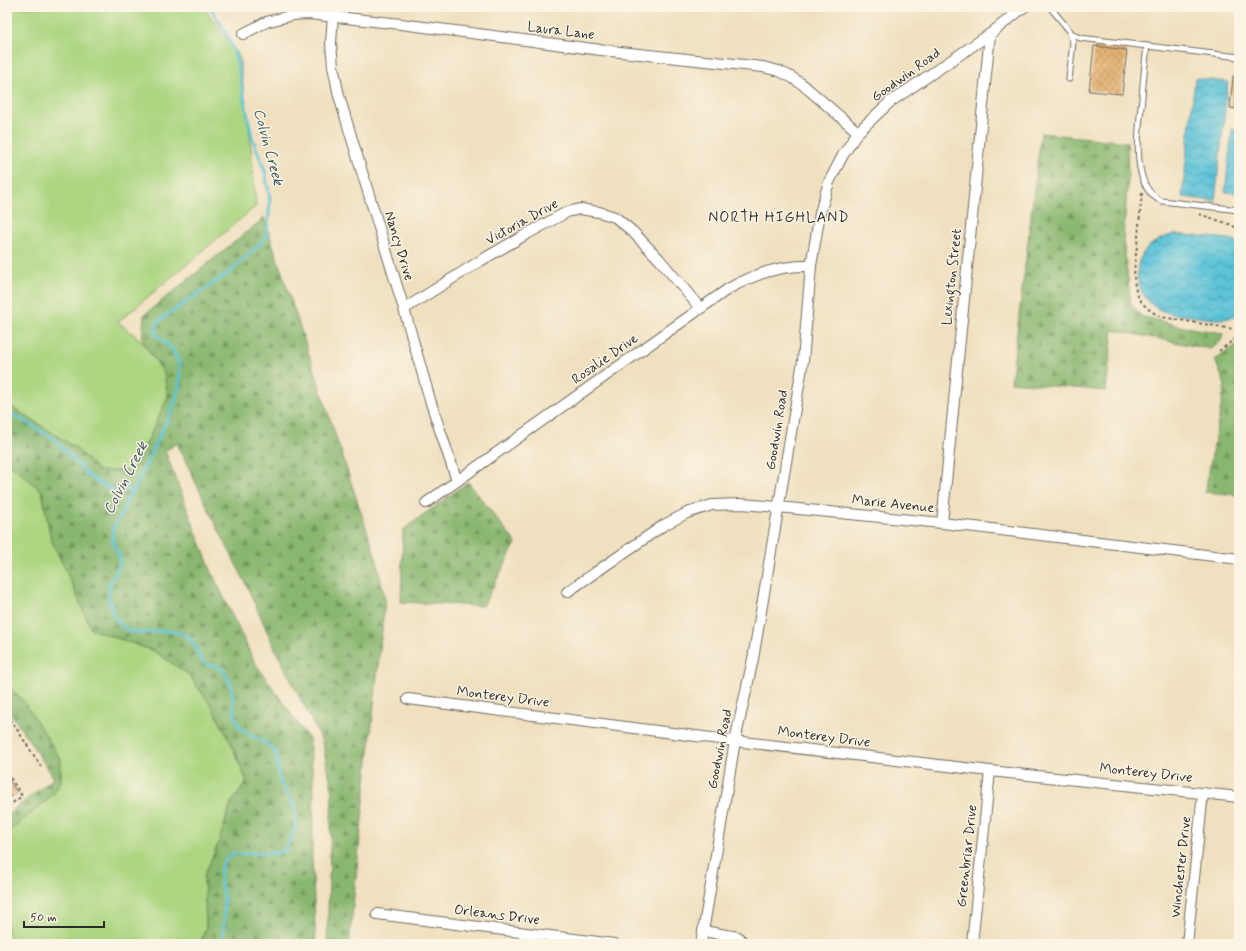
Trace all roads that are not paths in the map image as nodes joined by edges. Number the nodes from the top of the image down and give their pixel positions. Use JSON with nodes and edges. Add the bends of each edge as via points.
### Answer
{"nodes":[{"id":1,"x":1024,"y":7,"type":"edge"},
{"id":2,"x":1050,"y":7,"type":"edge"},
{"id":3,"x":333,"y":16,"type":"junction"},
{"id":4,"x":1069,"y":31,"type":"junction"},
{"id":5,"x":242,"y":34,"type":"dead end"},
{"id":6,"x":990,"y":34,"type":"junction"},
{"id":7,"x":1147,"y":46,"type":"junction"},
{"id":8,"x":1239,"y":57,"type":"edge"},
{"id":9,"x":1069,"y":79,"type":"dead end"},
{"id":10,"x":858,"y":132,"type":"junction"},
{"id":11,"x":1239,"y":210,"type":"edge"},
{"id":12,"x":811,"y":266,"type":"junction"},
{"id":13,"x":700,"y":308,"type":"junction"},
{"id":14,"x":404,"y":309,"type":"junction"},
{"id":15,"x":457,"y":481,"type":"junction"},
{"id":16,"x":426,"y":503,"type":"dead end"},
{"id":17,"x":778,"y":507,"type":"junction"},
{"id":18,"x":942,"y":523,"type":"junction"},
{"id":19,"x":1239,"y":559,"type":"edge"},
{"id":20,"x":567,"y":592,"type":"dead end"},
{"id":21,"x":408,"y":699,"type":"dead end"},
{"id":22,"x":735,"y":741,"type":"junction"},
{"id":23,"x":990,"y":771,"type":"junction"},
{"id":24,"x":1203,"y":793,"type":"junction"},
{"id":25,"x":1239,"y":797,"type":"edge"},
{"id":26,"x":377,"y":914,"type":"dead end"},
{"id":27,"x":703,"y":931,"type":"junction"},
{"id":28,"x":614,"y":944,"type":"edge"},
{"id":29,"x":701,"y":944,"type":"edge"},
{"id":30,"x":745,"y":944,"type":"edge"},
{"id":31,"x":972,"y":944,"type":"edge"},
{"id":32,"x":1187,"y":944,"type":"edge"}],
"edges":[{"from":1,"to":6,"type":"street","name":"Goodwin Road"},
{"from":2,"to":4,"type":"lane"},
{"from":3,"to":5,"type":"street","name":"Laura Lane","via":[[293,15],[266,22]]},
{"from":3,"to":10,"type":"street","name":"Laura Lane","via":[[601,50],[763,67],[779,71],[802,84]]},
{"from":3,"to":14,"type":"street","name":"Nancy Drive","via":[[331,43],[339,96]]},
{"from":4,"to":7,"type":"lane","via":[[1082,39]]},
{"from":4,"to":9,"type":"lane","via":[[1073,42]]},
{"from":6,"to":10,"type":"street","name":"Goodwin Road","via":[[890,102]]},
{"from":6,"to":18,"type":"street","name":"Lexington Street"},
{"from":7,"to":8,"type":"lane"},
{"from":7,"to":11,"type":"lane","via":[[1138,147],[1144,182],[1150,193],[1162,201]]},
{"from":10,"to":12,"type":"street","name":"Goodwin Road","via":[[829,182],[820,213]]},
{"from":12,"to":13,"type":"street","name":"Rosalie Drive","via":[[771,270],[748,278]]},
{"from":12,"to":17,"type":"street","name":"Goodwin Road","via":[[803,361]]},
{"from":13,"to":14,"type":"street","name":"Victoria Drive","via":[[660,260],[615,217],[580,210],[567,212],[525,235]]},
{"from":13,"to":15,"type":"street","name":"Rosalie Drive"},
{"from":14,"to":15,"type":"street","name":"Nancy Drive"},
{"from":15,"to":16,"type":"street","name":"Rosalie Drive"},
{"from":17,"to":18,"type":"street","name":"Marie Avenue"},
{"from":17,"to":20,"type":"street","name":"Marie Avenue","via":[[741,504],[712,506],[687,513],[664,525]]},
{"from":17,"to":22,"type":"street","name":"Goodwin Road","via":[[753,659]]},
{"from":18,"to":19,"type":"street","name":"Marie Avenue"},
{"from":21,"to":22,"type":"street","name":"Monterey Drive"},
{"from":22,"to":23,"type":"street","name":"Monterey Drive"},
{"from":22,"to":27,"type":"street","name":"Goodwin Road"},
{"from":23,"to":24,"type":"street","name":"Monterey Drive"},
{"from":23,"to":31,"type":"street","name":"Greenbriar Drive"},
{"from":24,"to":25,"type":"street","name":"Monterey Drive"},
{"from":24,"to":32,"type":"street","name":"Winchester Drive"},
{"from":26,"to":28,"type":"street","name":"Orleans Drive"},
{"from":27,"to":29,"type":"street","name":"Goodwin Road"},
{"from":27,"to":30,"type":"street","via":[[738,937]]}]}
